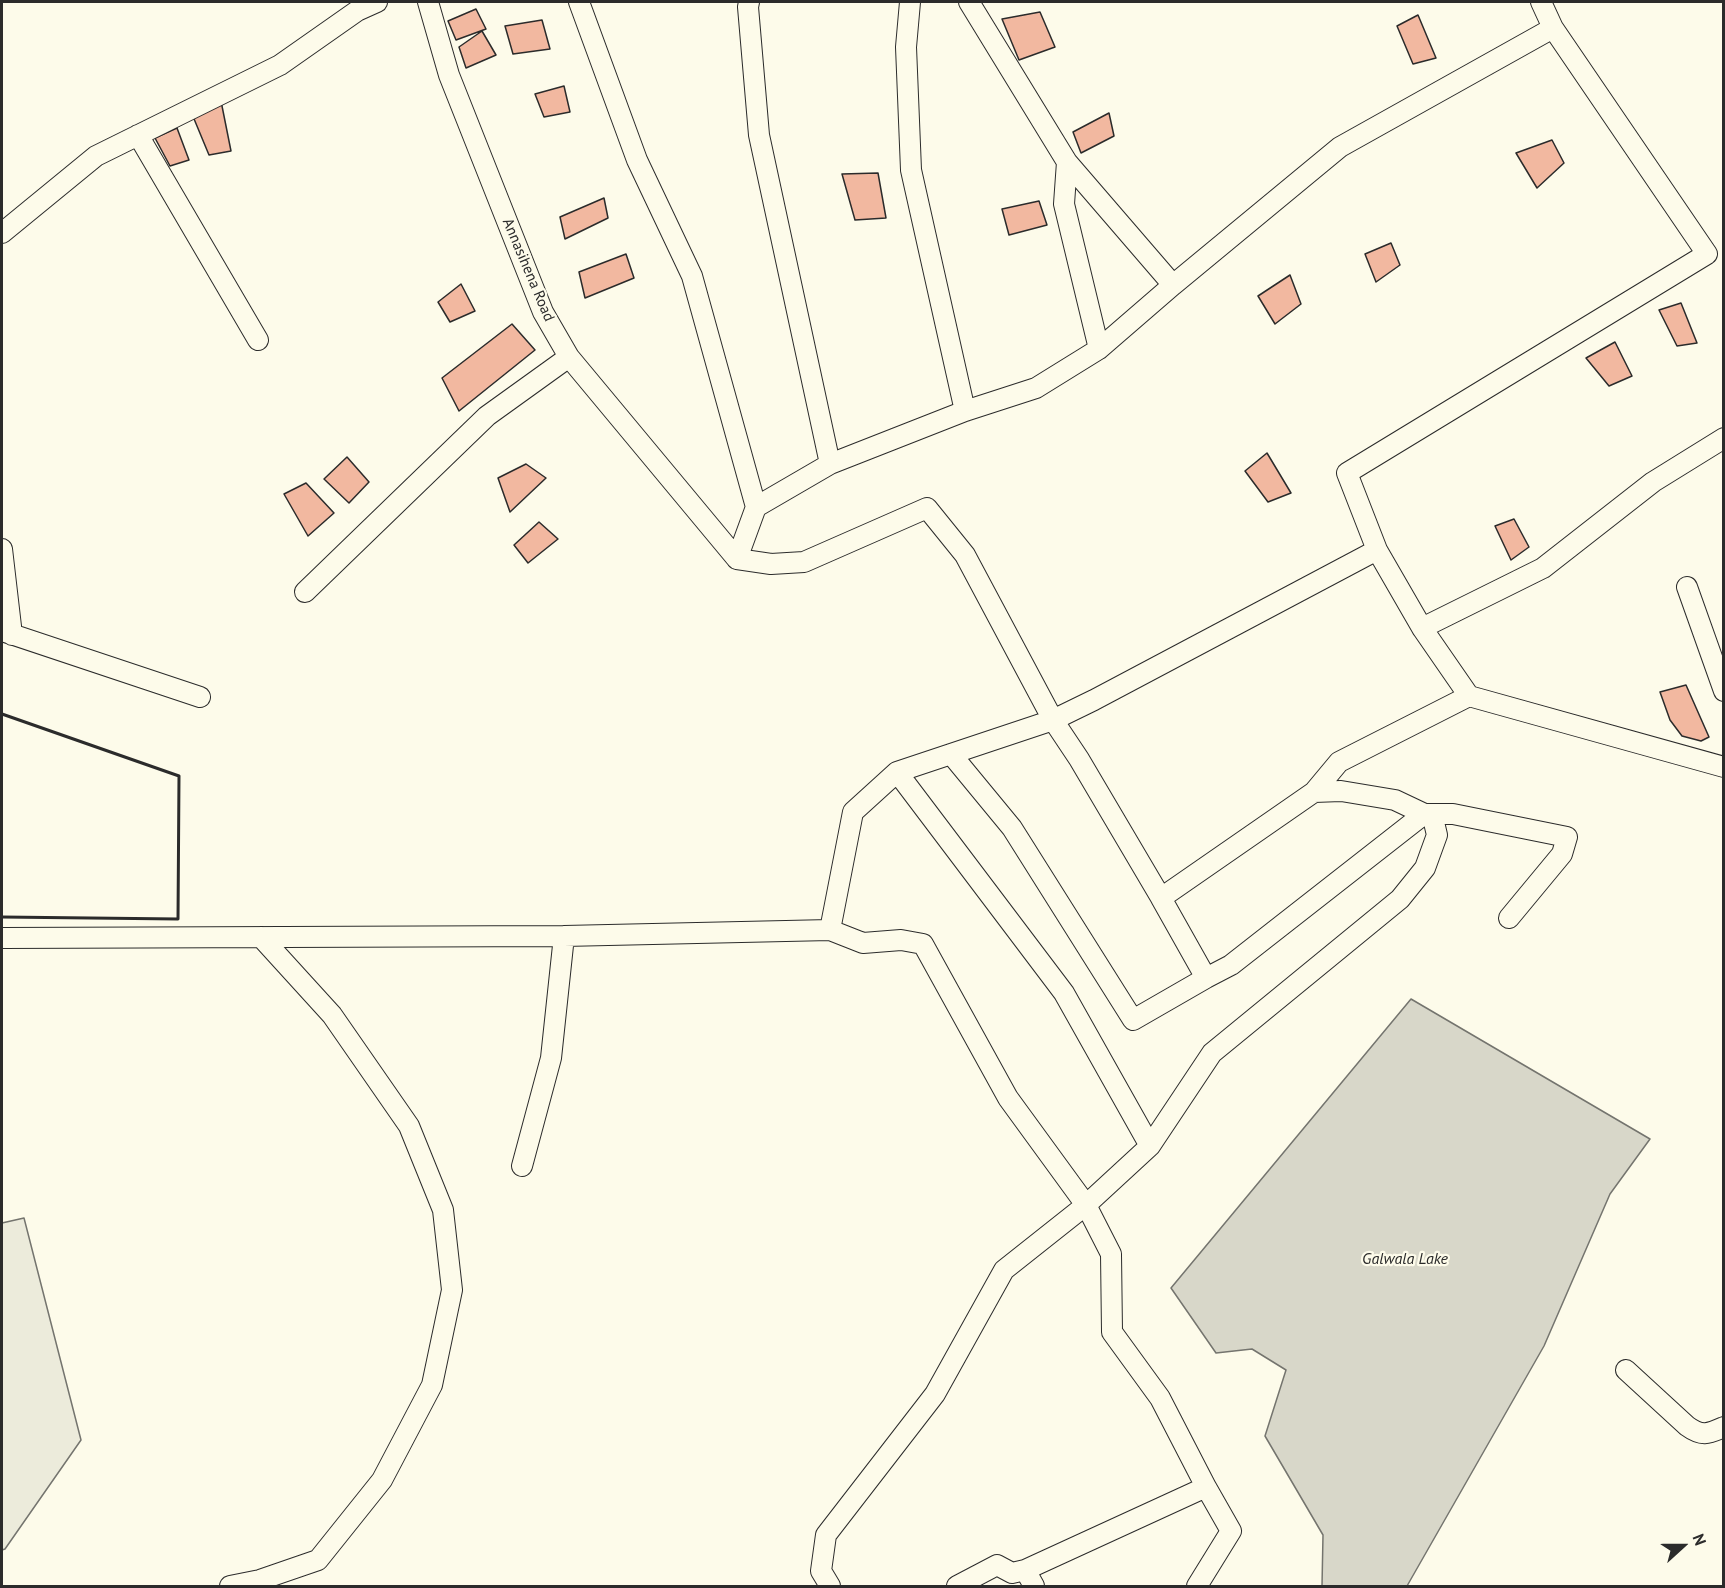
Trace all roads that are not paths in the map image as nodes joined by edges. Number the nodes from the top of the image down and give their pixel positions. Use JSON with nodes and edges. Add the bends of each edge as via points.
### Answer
{"nodes":[{"id":1,"x":377,"y":2,"type":"edge"},
{"id":2,"x":428,"y":2,"type":"edge"},
{"id":3,"x":579,"y":2,"type":"edge"},
{"id":4,"x":749,"y":2,"type":"edge"},
{"id":5,"x":910,"y":2,"type":"edge"},
{"id":6,"x":969,"y":2,"type":"edge"},
{"id":7,"x":1541,"y":2,"type":"edge"},
{"id":8,"x":1553,"y":28,"type":"junction"},
{"id":9,"x":138,"y":135,"type":"junction"},
{"id":10,"x":1067,"y":162,"type":"junction"},
{"id":11,"x":2,"y":233,"type":"edge"},
{"id":12,"x":1715,"y":255,"type":"edge"},
{"id":13,"x":1173,"y":285,"type":"junction"},
{"id":14,"x":258,"y":340,"type":"dead end"},
{"id":15,"x":1099,"y":349,"type":"junction"},
{"id":16,"x":569,"y":357,"type":"junction"},
{"id":17,"x":965,"y":411,"type":"junction"},
{"id":18,"x":1724,"y":438,"type":"edge"},
{"id":19,"x":830,"y":464,"type":"junction"},
{"id":20,"x":756,"y":507,"type":"junction"},
{"id":21,"x":2,"y":549,"type":"edge"},
{"id":22,"x":1377,"y":550,"type":"junction"},
{"id":23,"x":737,"y":560,"type":"junction"},
{"id":24,"x":1687,"y":587,"type":"dead end"},
{"id":25,"x":305,"y":592,"type":"dead end"},
{"id":26,"x":1422,"y":628,"type":"junction"},
{"id":27,"x":7,"y":633,"type":"edge"},
{"id":28,"x":1724,"y":691,"type":"edge"},
{"id":29,"x":1469,"y":696,"type":"junction"},
{"id":30,"x":200,"y":697,"type":"dead end"},
{"id":31,"x":1053,"y":720,"type":"junction"},
{"id":32,"x":951,"y":754,"type":"junction"},
{"id":33,"x":1724,"y":767,"type":"edge"},
{"id":34,"x":897,"y":771,"type":"junction"},
{"id":35,"x":1314,"y":792,"type":"junction"},
{"id":36,"x":1424,"y":814,"type":"junction"},
{"id":37,"x":1161,"y":898,"type":"junction"},
{"id":38,"x":1509,"y":918,"type":"dead end"},
{"id":39,"x":830,"y":930,"type":"junction"},
{"id":40,"x":564,"y":936,"type":"junction"},
{"id":41,"x":261,"y":937,"type":"junction"},
{"id":42,"x":2,"y":938,"type":"edge"},
{"id":43,"x":1206,"y":978,"type":"junction"},
{"id":44,"x":1150,"y":1146,"type":"junction"},
{"id":45,"x":522,"y":1166,"type":"dead end"},
{"id":46,"x":1086,"y":1205,"type":"junction"},
{"id":47,"x":1626,"y":1370,"type":"dead end"},
{"id":48,"x":1724,"y":1427,"type":"edge"},
{"id":49,"x":1206,"y":1488,"type":"junction"},
{"id":50,"x":1029,"y":1578,"type":"edge"},
{"id":51,"x":230,"y":1587,"type":"edge"},
{"id":52,"x":830,"y":1587,"type":"edge"},
{"id":53,"x":957,"y":1587,"type":"edge"},
{"id":54,"x":1197,"y":1587,"type":"edge"}],
"edges":[{"from":1,"to":9,"type":"street","via":[[357,11],[280,65]]},
{"from":2,"to":16,"type":"street","name":"Annasihena Road","via":[[457,96],[543,312]]},
{"from":3,"to":20,"type":"street","via":[[637,160],[692,276]]},
{"from":4,"to":19,"type":"street","via":[[759,135]]},
{"from":5,"to":17,"type":"street","via":[[906,47],[911,170]]},
{"from":6,"to":10,"type":"street"},
{"from":7,"to":8,"type":"street"},
{"from":8,"to":12,"type":"street"},
{"from":8,"to":13,"type":"street","via":[[1340,147]]},
{"from":9,"to":11,"type":"street","via":[[96,156]]},
{"from":9,"to":14,"type":"street"},
{"from":10,"to":13,"type":"street"},
{"from":10,"to":15,"type":"street","via":[[1064,204]]},
{"from":12,"to":22,"type":"street","via":[[1347,472]]},
{"from":13,"to":15,"type":"street"},
{"from":15,"to":17,"type":"street","via":[[1036,388]]},
{"from":16,"to":23,"type":"street","name":"Annasihena Road"},
{"from":16,"to":25,"type":"street","via":[[487,416]]},
{"from":17,"to":19,"type":"street"},
{"from":18,"to":26,"type":"street","via":[[1653,482],[1543,568]]},
{"from":19,"to":20,"type":"street"},
{"from":20,"to":23,"type":"street"},
{"from":21,"to":27,"type":"street"},
{"from":22,"to":26,"type":"street"},
{"from":22,"to":31,"type":"street"},
{"from":23,"to":31,"type":"street","via":[[804,562],[927,508],[966,555]]},
{"from":24,"to":28,"type":"street"},
{"from":26,"to":29,"type":"street"},
{"from":27,"to":30,"type":"street"},
{"from":29,"to":33,"type":"street"},
{"from":29,"to":35,"type":"street","via":[[1339,762]]},
{"from":31,"to":32,"type":"street"},
{"from":31,"to":37,"type":"street"},
{"from":32,"to":34,"type":"street"},
{"from":32,"to":43,"type":"street","via":[[1012,828],[1133,1020]]},
{"from":34,"to":39,"type":"street","via":[[853,812]]},
{"from":34,"to":44,"type":"street","via":[[1064,993]]},
{"from":35,"to":36,"type":"street","via":[[1341,791],[1395,800]]},
{"from":35,"to":37,"type":"street"},
{"from":36,"to":38,"type":"street","via":[[1453,814],[1568,837],[1562,854]]},
{"from":36,"to":43,"type":"street","via":[[1231,965]]},
{"from":36,"to":44,"type":"street","via":[[1433,818],[1437,835],[1425,868],[1401,899],[1212,1053]]},
{"from":37,"to":43,"type":"street"},
{"from":39,"to":40,"type":"street"},
{"from":39,"to":46,"type":"street","via":[[863,943],[901,940],[923,944],[1008,1098]]},
{"from":40,"to":41,"type":"street"},
{"from":40,"to":45,"type":"street","via":[[551,1058]]},
{"from":41,"to":42,"type":"street"},
{"from":41,"to":51,"type":"street","via":[[332,1015],[409,1126],[443,1210],[452,1290],[432,1385],[382,1480],[318,1560]]},
{"from":44,"to":46,"type":"street"},
{"from":46,"to":49,"type":"street","via":[[1111,1254],[1112,1332],[1160,1398]]},
{"from":46,"to":52,"type":"street","via":[[1004,1270],[934,1395],[826,1535],[821,1571]]},
{"from":47,"to":48,"type":"street","via":[[1696,1433]]},
{"from":49,"to":50,"type":"street"},
{"from":49,"to":54,"type":"street","via":[[1231,1531]]},
{"from":50,"to":53,"type":"street","via":[[997,1565]]}]}
